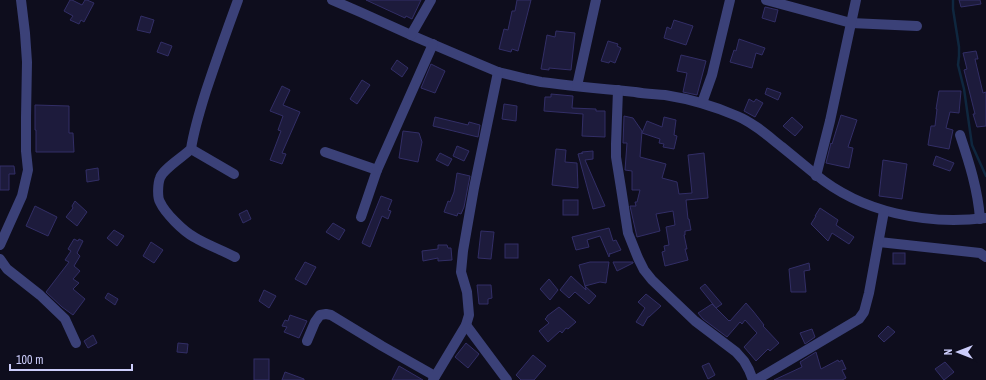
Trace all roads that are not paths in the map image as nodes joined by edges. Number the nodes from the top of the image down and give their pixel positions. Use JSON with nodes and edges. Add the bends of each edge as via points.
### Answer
{"nodes":[{"id":1,"x":22,"y":0,"type":"edge"},
{"id":2,"x":238,"y":0,"type":"edge"},
{"id":3,"x":332,"y":0,"type":"edge"},
{"id":4,"x":431,"y":0,"type":"edge"},
{"id":5,"x":596,"y":0,"type":"edge"},
{"id":6,"x":730,"y":0,"type":"edge"},
{"id":7,"x":766,"y":0,"type":"edge"},
{"id":8,"x":856,"y":0,"type":"edge"},
{"id":9,"x":851,"y":23,"type":"junction"},
{"id":10,"x":917,"y":26,"type":"dead end"},
{"id":11,"x":411,"y":35,"type":"junction"},
{"id":12,"x":433,"y":44,"type":"junction"},
{"id":13,"x":498,"y":72,"type":"junction"},
{"id":14,"x":576,"y":86,"type":"junction"},
{"id":15,"x":618,"y":90,"type":"junction"},
{"id":16,"x":702,"y":103,"type":"junction"},
{"id":17,"x":960,"y":135,"type":"dead end"},
{"id":18,"x":191,"y":149,"type":"junction"},
{"id":19,"x":325,"y":152,"type":"dead end"},
{"id":20,"x":377,"y":170,"type":"junction"},
{"id":21,"x":234,"y":174,"type":"dead end"},
{"id":22,"x":816,"y":176,"type":"junction"},
{"id":23,"x":884,"y":211,"type":"junction"},
{"id":24,"x":361,"y":217,"type":"dead end"},
{"id":25,"x":983,"y":219,"type":"edge"},
{"id":26,"x":879,"y":242,"type":"junction"},
{"id":27,"x":0,"y":246,"type":"edge"},
{"id":28,"x":235,"y":257,"type":"dead end"},
{"id":29,"x":986,"y":257,"type":"edge"},
{"id":30,"x":0,"y":259,"type":"edge"},
{"id":31,"x":466,"y":325,"type":"junction"},
{"id":32,"x":307,"y":341,"type":"dead end"},
{"id":33,"x":76,"y":343,"type":"dead end"},
{"id":34,"x":434,"y":378,"type":"edge"},
{"id":35,"x":507,"y":380,"type":"edge"},
{"id":36,"x":753,"y":380,"type":"edge"},
{"id":37,"x":756,"y":380,"type":"edge"}],
"edges":[{"from":1,"to":27,"type":"street","via":[[27,62],[28,170],[22,196]]},
{"from":2,"to":18,"type":"street","via":[[210,79]]},
{"from":3,"to":11,"type":"street"},
{"from":4,"to":11,"type":"street"},
{"from":5,"to":14,"type":"street"},
{"from":6,"to":16,"type":"street","via":[[712,75]]},
{"from":7,"to":9,"type":"street"},
{"from":8,"to":9,"type":"street"},
{"from":9,"to":10,"type":"street"},
{"from":9,"to":22,"type":"street"},
{"from":11,"to":12,"type":"street"},
{"from":12,"to":13,"type":"street"},
{"from":12,"to":20,"type":"street"},
{"from":13,"to":14,"type":"street"},
{"from":13,"to":31,"type":"street","via":[[463,251],[461,272],[467,292],[469,315]]},
{"from":14,"to":15,"type":"street"},
{"from":15,"to":16,"type":"street","via":[[664,95]]},
{"from":15,"to":36,"type":"street","via":[[616,157],[628,233],[638,258],[652,280],[695,321],[736,352],[744,361]]},
{"from":16,"to":22,"type":"street","via":[[740,117],[767,135]]},
{"from":17,"to":25,"type":"street"},
{"from":18,"to":21,"type":"street"},
{"from":18,"to":28,"type":"street","via":[[160,177],[159,201],[169,215],[193,237]]},
{"from":19,"to":20,"type":"street"},
{"from":20,"to":24,"type":"street"},
{"from":22,"to":23,"type":"street","via":[[845,194]]},
{"from":23,"to":25,"type":"street","via":[[930,219]]},
{"from":23,"to":26,"type":"street"},
{"from":26,"to":29,"type":"street","via":[[974,252]]},
{"from":26,"to":37,"type":"street","via":[[869,293],[864,312],[859,319]]},
{"from":30,"to":33,"type":"street","via":[[7,269],[65,319]]},
{"from":31,"to":34,"type":"street"},
{"from":31,"to":35,"type":"street"},
{"from":32,"to":34,"type":"street","via":[[320,315],[331,315]]}]}
